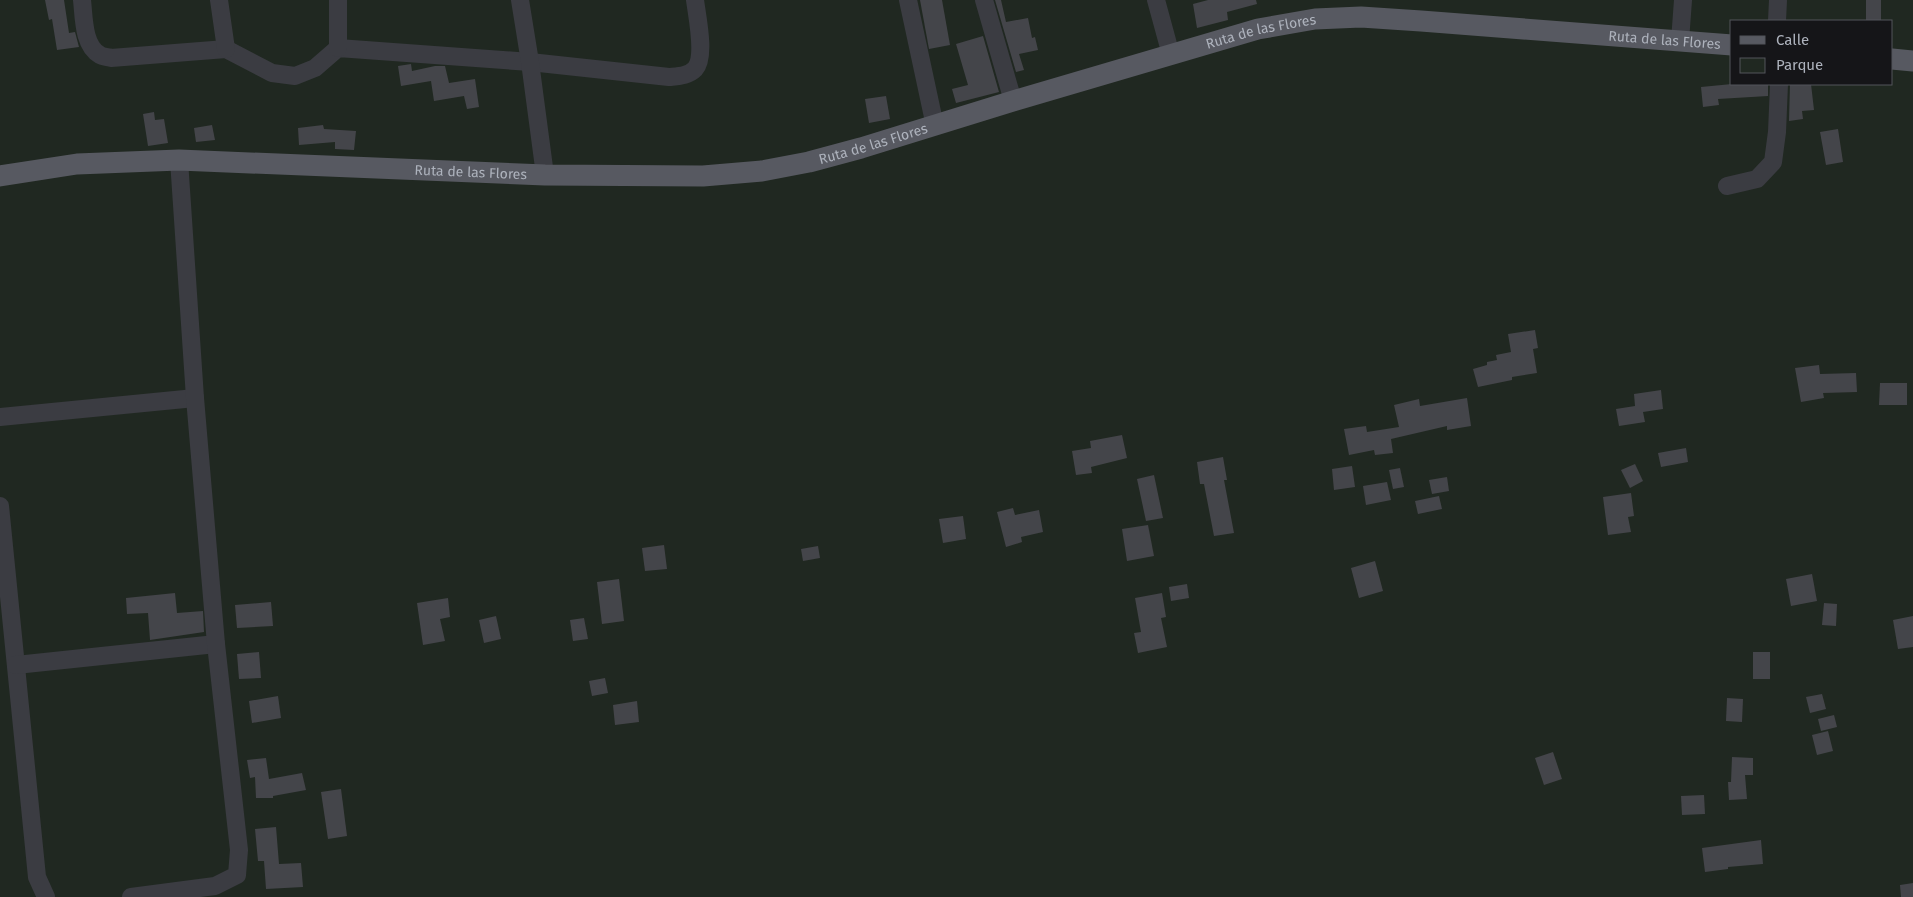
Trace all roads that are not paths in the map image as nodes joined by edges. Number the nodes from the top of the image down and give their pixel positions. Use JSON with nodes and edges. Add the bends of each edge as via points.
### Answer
{"nodes":[{"id":1,"x":82,"y":0,"type":"edge"},
{"id":2,"x":219,"y":0,"type":"edge"},
{"id":3,"x":338,"y":0,"type":"edge"},
{"id":4,"x":520,"y":0,"type":"edge"},
{"id":5,"x":695,"y":0,"type":"edge"},
{"id":6,"x":908,"y":0,"type":"edge"},
{"id":7,"x":984,"y":0,"type":"edge"},
{"id":8,"x":1156,"y":0,"type":"edge"},
{"id":9,"x":1683,"y":0,"type":"edge"},
{"id":10,"x":1778,"y":0,"type":"edge"},
{"id":11,"x":1776,"y":20,"type":"edge"},
{"id":12,"x":1680,"y":41,"type":"junction"},
{"id":13,"x":1730,"y":46,"type":"edge"},
{"id":14,"x":338,"y":48,"type":"junction"},
{"id":15,"x":226,"y":49,"type":"junction"},
{"id":16,"x":1171,"y":55,"type":"junction"},
{"id":17,"x":1893,"y":59,"type":"edge"},
{"id":18,"x":1913,"y":61,"type":"edge"},
{"id":19,"x":530,"y":62,"type":"junction"},
{"id":20,"x":1779,"y":85,"type":"edge"},
{"id":21,"x":1012,"y":101,"type":"junction"},
{"id":22,"x":935,"y":126,"type":"junction"},
{"id":23,"x":178,"y":160,"type":"junction"},
{"id":24,"x":545,"y":175,"type":"junction"},
{"id":25,"x":0,"y":176,"type":"edge"},
{"id":26,"x":1728,"y":186,"type":"dead end"},
{"id":27,"x":194,"y":398,"type":"junction"},
{"id":28,"x":0,"y":416,"type":"edge"},
{"id":29,"x":0,"y":506,"type":"edge"},
{"id":30,"x":216,"y":644,"type":"junction"},
{"id":31,"x":16,"y":664,"type":"junction"},
{"id":32,"x":46,"y":897,"type":"edge"},
{"id":33,"x":131,"y":897,"type":"edge"}],
"edges":[{"from":1,"to":15,"type":"street","via":[[87,36],[91,47],[100,55],[111,58]]},
{"from":2,"to":15,"type":"street"},
{"from":3,"to":14,"type":"street"},
{"from":4,"to":19,"type":"street"},
{"from":5,"to":19,"type":"street","via":[[701,54],[696,68],[684,76]]},
{"from":6,"to":22,"type":"street"},
{"from":7,"to":21,"type":"street"},
{"from":8,"to":16,"type":"street"},
{"from":9,"to":12,"type":"street"},
{"from":10,"to":11,"type":"street"},
{"from":12,"to":13,"type":"main road","name":"Ruta de las Flores"},
{"from":12,"to":16,"type":"main road","name":"Ruta de las Flores","via":[[1362,17],[1315,19],[1258,29]]},
{"from":14,"to":15,"type":"street","via":[[315,68],[296,76],[272,73]]},
{"from":14,"to":19,"type":"street"},
{"from":16,"to":21,"type":"main road","name":"Ruta de las Flores"},
{"from":17,"to":18,"type":"main road"},
{"from":19,"to":24,"type":"street"},
{"from":20,"to":26,"type":"street","via":[[1773,162],[1757,179]]},
{"from":21,"to":22,"type":"main road","name":"Ruta de las Flores"},
{"from":22,"to":24,"type":"main road","name":"Ruta de las Flores","via":[[810,162],[762,171],[703,176]]},
{"from":23,"to":24,"type":"main road","name":"Ruta de las Flores"},
{"from":23,"to":25,"type":"main road","name":"Ruta de las Flores","via":[[77,164]]},
{"from":23,"to":27,"type":"street"},
{"from":27,"to":28,"type":"street"},
{"from":27,"to":30,"type":"street"},
{"from":29,"to":31,"type":"street"},
{"from":30,"to":31,"type":"street"},
{"from":30,"to":33,"type":"street","via":[[239,850],[237,876],[215,886]]},
{"from":31,"to":32,"type":"street","via":[[37,877]]}]}
